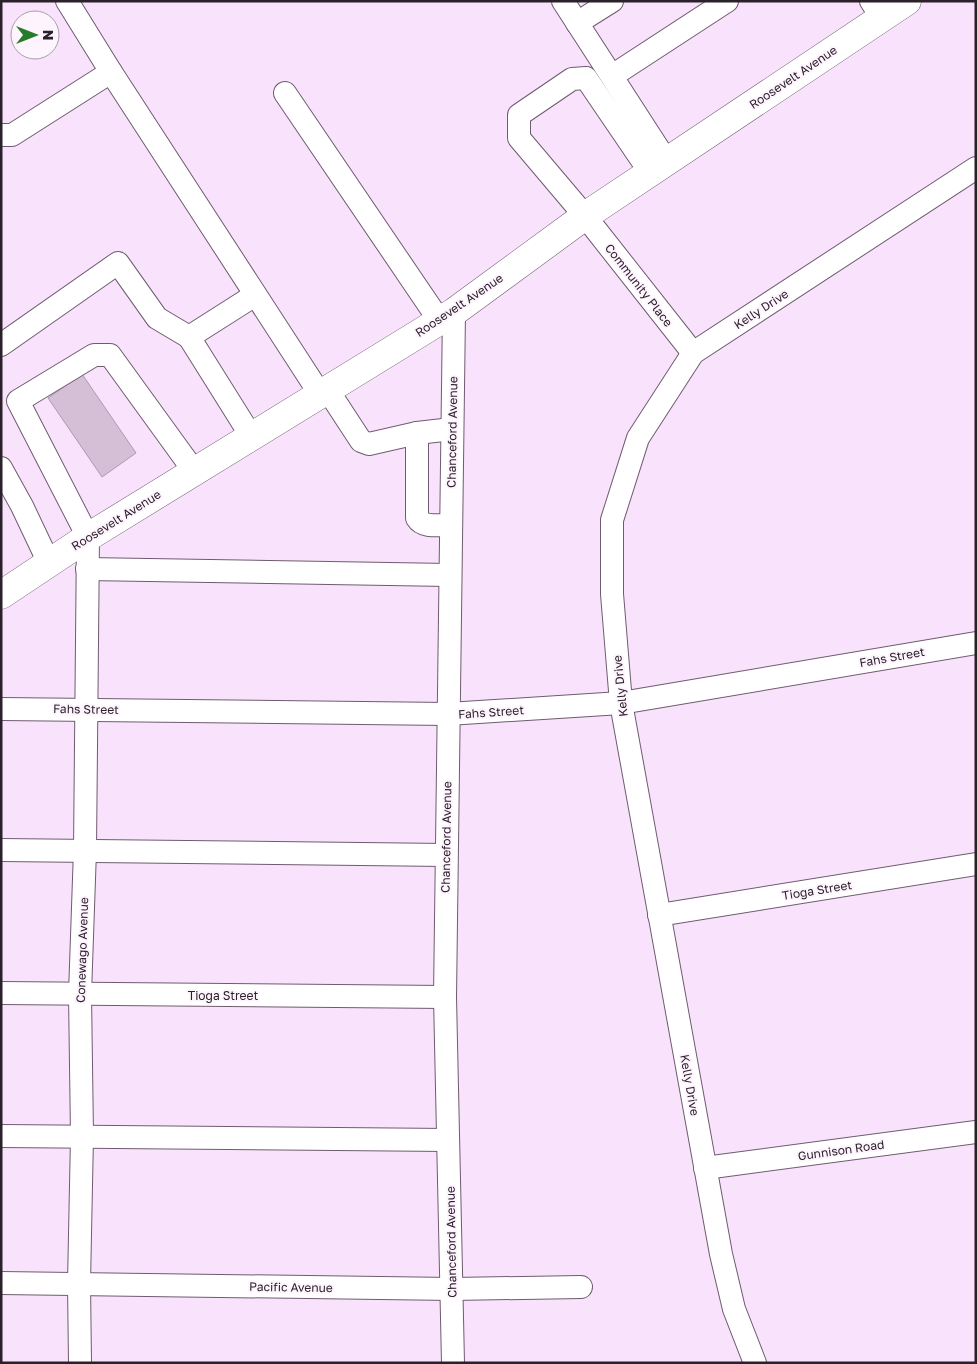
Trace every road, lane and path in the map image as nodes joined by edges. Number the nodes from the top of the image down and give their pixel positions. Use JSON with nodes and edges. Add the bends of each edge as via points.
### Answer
{"nodes":[{"id":1,"x":67,"y":1,"type":"edge"},
{"id":2,"x":563,"y":1,"type":"edge"},
{"id":3,"x":612,"y":1,"type":"edge"},
{"id":4,"x":727,"y":1,"type":"edge"},
{"id":5,"x":907,"y":1,"type":"edge"},
{"id":6,"x":876,"y":10,"type":"edge"},
{"id":7,"x":577,"y":23,"type":"junction"},
{"id":8,"x":111,"y":72,"type":"junction"},
{"id":9,"x":612,"y":76,"type":"junction"},
{"id":10,"x":285,"y":93,"type":"dead end"},
{"id":11,"x":1,"y":135,"type":"edge"},
{"id":12,"x":658,"y":167,"type":"junction"},
{"id":13,"x":976,"y":168,"type":"edge"},
{"id":14,"x":585,"y":216,"type":"junction"},
{"id":15,"x":255,"y":295,"type":"junction"},
{"id":16,"x":446,"y":316,"type":"junction"},
{"id":17,"x":189,"y":337,"type":"junction"},
{"id":18,"x":1,"y":344,"type":"edge"},
{"id":19,"x":693,"y":354,"type":"junction"},
{"id":20,"x":324,"y":392,"type":"junction"},
{"id":21,"x":9,"y":406,"type":"edge"},
{"id":22,"x":452,"y":430,"type":"junction"},
{"id":23,"x":417,"y":433,"type":"junction"},
{"id":24,"x":252,"y":436,"type":"junction"},
{"id":25,"x":1,"y":468,"type":"edge"},
{"id":26,"x":194,"y":471,"type":"junction"},
{"id":27,"x":450,"y":525,"type":"junction"},
{"id":28,"x":88,"y":536,"type":"junction"},
{"id":29,"x":49,"y":563,"type":"junction"},
{"id":30,"x":87,"y":569,"type":"junction"},
{"id":31,"x":449,"y":575,"type":"junction"},
{"id":32,"x":1,"y":595,"type":"edge"},
{"id":33,"x":976,"y":643,"type":"edge"},
{"id":34,"x":621,"y":703,"type":"junction"},
{"id":35,"x":1,"y":709,"type":"edge"},
{"id":36,"x":86,"y":709,"type":"junction"},
{"id":37,"x":448,"y":714,"type":"junction"},
{"id":38,"x":1,"y":850,"type":"edge"},
{"id":39,"x":85,"y":850,"type":"junction"},
{"id":40,"x":446,"y":855,"type":"junction"},
{"id":41,"x":976,"y":864,"type":"edge"},
{"id":42,"x":659,"y":915,"type":"junction"},
{"id":43,"x":1,"y":993,"type":"edge"},
{"id":44,"x":80,"y":994,"type":"junction"},
{"id":45,"x":445,"y":997,"type":"junction"},
{"id":46,"x":976,"y":1132,"type":"edge"},
{"id":47,"x":1,"y":1136,"type":"edge"},
{"id":48,"x":82,"y":1136,"type":"junction"},
{"id":49,"x":448,"y":1140,"type":"junction"},
{"id":50,"x":705,"y":1168,"type":"junction"},
{"id":51,"x":1,"y":1283,"type":"edge"},
{"id":52,"x":79,"y":1284,"type":"junction"},
{"id":53,"x":581,"y":1287,"type":"dead end"},
{"id":54,"x":452,"y":1289,"type":"junction"},
{"id":55,"x":80,"y":1363,"type":"edge"},
{"id":56,"x":453,"y":1363,"type":"edge"},
{"id":57,"x":755,"y":1363,"type":"edge"}],
"edges":[{"from":1,"to":8,"type":"street"},
{"from":2,"to":7,"type":"street"},
{"from":3,"to":7,"type":"street"},
{"from":4,"to":9,"type":"street"},
{"from":5,"to":6,"type":"main road","name":"Roosevelt Avenue"},
{"from":6,"to":12,"type":"main road","name":"Roosevelt Avenue"},
{"from":7,"to":9,"type":"street"},
{"from":8,"to":11,"type":"street","via":[[12,135]]},
{"from":8,"to":15,"type":"street"},
{"from":9,"to":12,"type":"street"},
{"from":10,"to":16,"type":"street"},
{"from":12,"to":14,"type":"main road","name":"Roosevelt Avenue"},
{"from":12,"to":14,"type":"street","name":"Community Place","via":[[586,78],[572,79],[519,115],[519,138]]},
{"from":13,"to":19,"type":"street","name":"Kelly Drive"},
{"from":14,"to":16,"type":"main road","name":"Roosevelt Avenue"},
{"from":14,"to":19,"type":"street","name":"Community Place"},
{"from":15,"to":17,"type":"street"},
{"from":15,"to":20,"type":"street"},
{"from":16,"to":20,"type":"main road","name":"Roosevelt Avenue"},
{"from":16,"to":22,"type":"street","name":"Chanceford Avenue"},
{"from":17,"to":18,"type":"street","via":[[157,318],[118,263]]},
{"from":17,"to":24,"type":"street"},
{"from":19,"to":34,"type":"street","name":"Kelly Drive","via":[[638,438],[612,520],[612,594]]},
{"from":20,"to":23,"type":"street","via":[[361,441],[368,444]]},
{"from":20,"to":24,"type":"main road","name":"Roosevelt Avenue"},
{"from":21,"to":26,"type":"street","via":[[94,355],[110,356]]},
{"from":21,"to":28,"type":"street"},
{"from":22,"to":23,"type":"street"},
{"from":22,"to":27,"type":"street","name":"Chanceford Avenue"},
{"from":23,"to":27,"type":"street","via":[[417,518],[424,524]]},
{"from":24,"to":26,"type":"main road","name":"Roosevelt Avenue"},
{"from":25,"to":29,"type":"street"},
{"from":26,"to":28,"type":"main road","name":"Roosevelt Avenue"},
{"from":27,"to":31,"type":"street","name":"Chanceford Avenue"},
{"from":28,"to":29,"type":"main road","name":"Roosevelt Avenue"},
{"from":28,"to":30,"type":"street","name":"Conewago Avenue"},
{"from":29,"to":32,"type":"main road","name":"Roosevelt Avenue"},
{"from":30,"to":31,"type":"street"},
{"from":30,"to":36,"type":"street","name":"Conewago Avenue"},
{"from":31,"to":37,"type":"street","name":"Chanceford Avenue"},
{"from":33,"to":34,"type":"street","name":"Fahs Street"},
{"from":34,"to":37,"type":"street","name":"Fahs Street"},
{"from":34,"to":42,"type":"street","name":"Kelly Drive"},
{"from":35,"to":36,"type":"street","name":"Fahs Street"},
{"from":36,"to":37,"type":"street","name":"Fahs Street"},
{"from":36,"to":39,"type":"street","name":"Conewago Avenue"},
{"from":37,"to":40,"type":"street","name":"Chanceford Avenue"},
{"from":38,"to":39,"type":"street"},
{"from":39,"to":40,"type":"street"},
{"from":39,"to":44,"type":"street","name":"Conewago Avenue"},
{"from":40,"to":45,"type":"street","name":"Chanceford Avenue"},
{"from":41,"to":42,"type":"street","name":"Tioga Street"},
{"from":42,"to":50,"type":"street","name":"Kelly Drive"},
{"from":43,"to":44,"type":"street","name":"Tioga Street"},
{"from":44,"to":45,"type":"street","name":"Tioga Street"},
{"from":44,"to":48,"type":"street","name":"Conewago Avenue"},
{"from":45,"to":49,"type":"street","name":"Chanceford Avenue"},
{"from":46,"to":50,"type":"street","name":"Gunnison Road"},
{"from":47,"to":48,"type":"street"},
{"from":48,"to":49,"type":"street"},
{"from":48,"to":52,"type":"street","name":"Conewago Avenue"},
{"from":49,"to":54,"type":"street","name":"Chanceford Avenue"},
{"from":50,"to":57,"type":"street","name":"Kelly Drive","via":[[734,1309]]},
{"from":51,"to":52,"type":"street","name":"Pacific Avenue"},
{"from":52,"to":54,"type":"street","name":"Pacific Avenue"},
{"from":52,"to":55,"type":"street","name":"Conewago Avenue"},
{"from":53,"to":54,"type":"street","name":"Pacific Avenue"},
{"from":54,"to":56,"type":"street","name":"Chanceford Avenue"}]}
